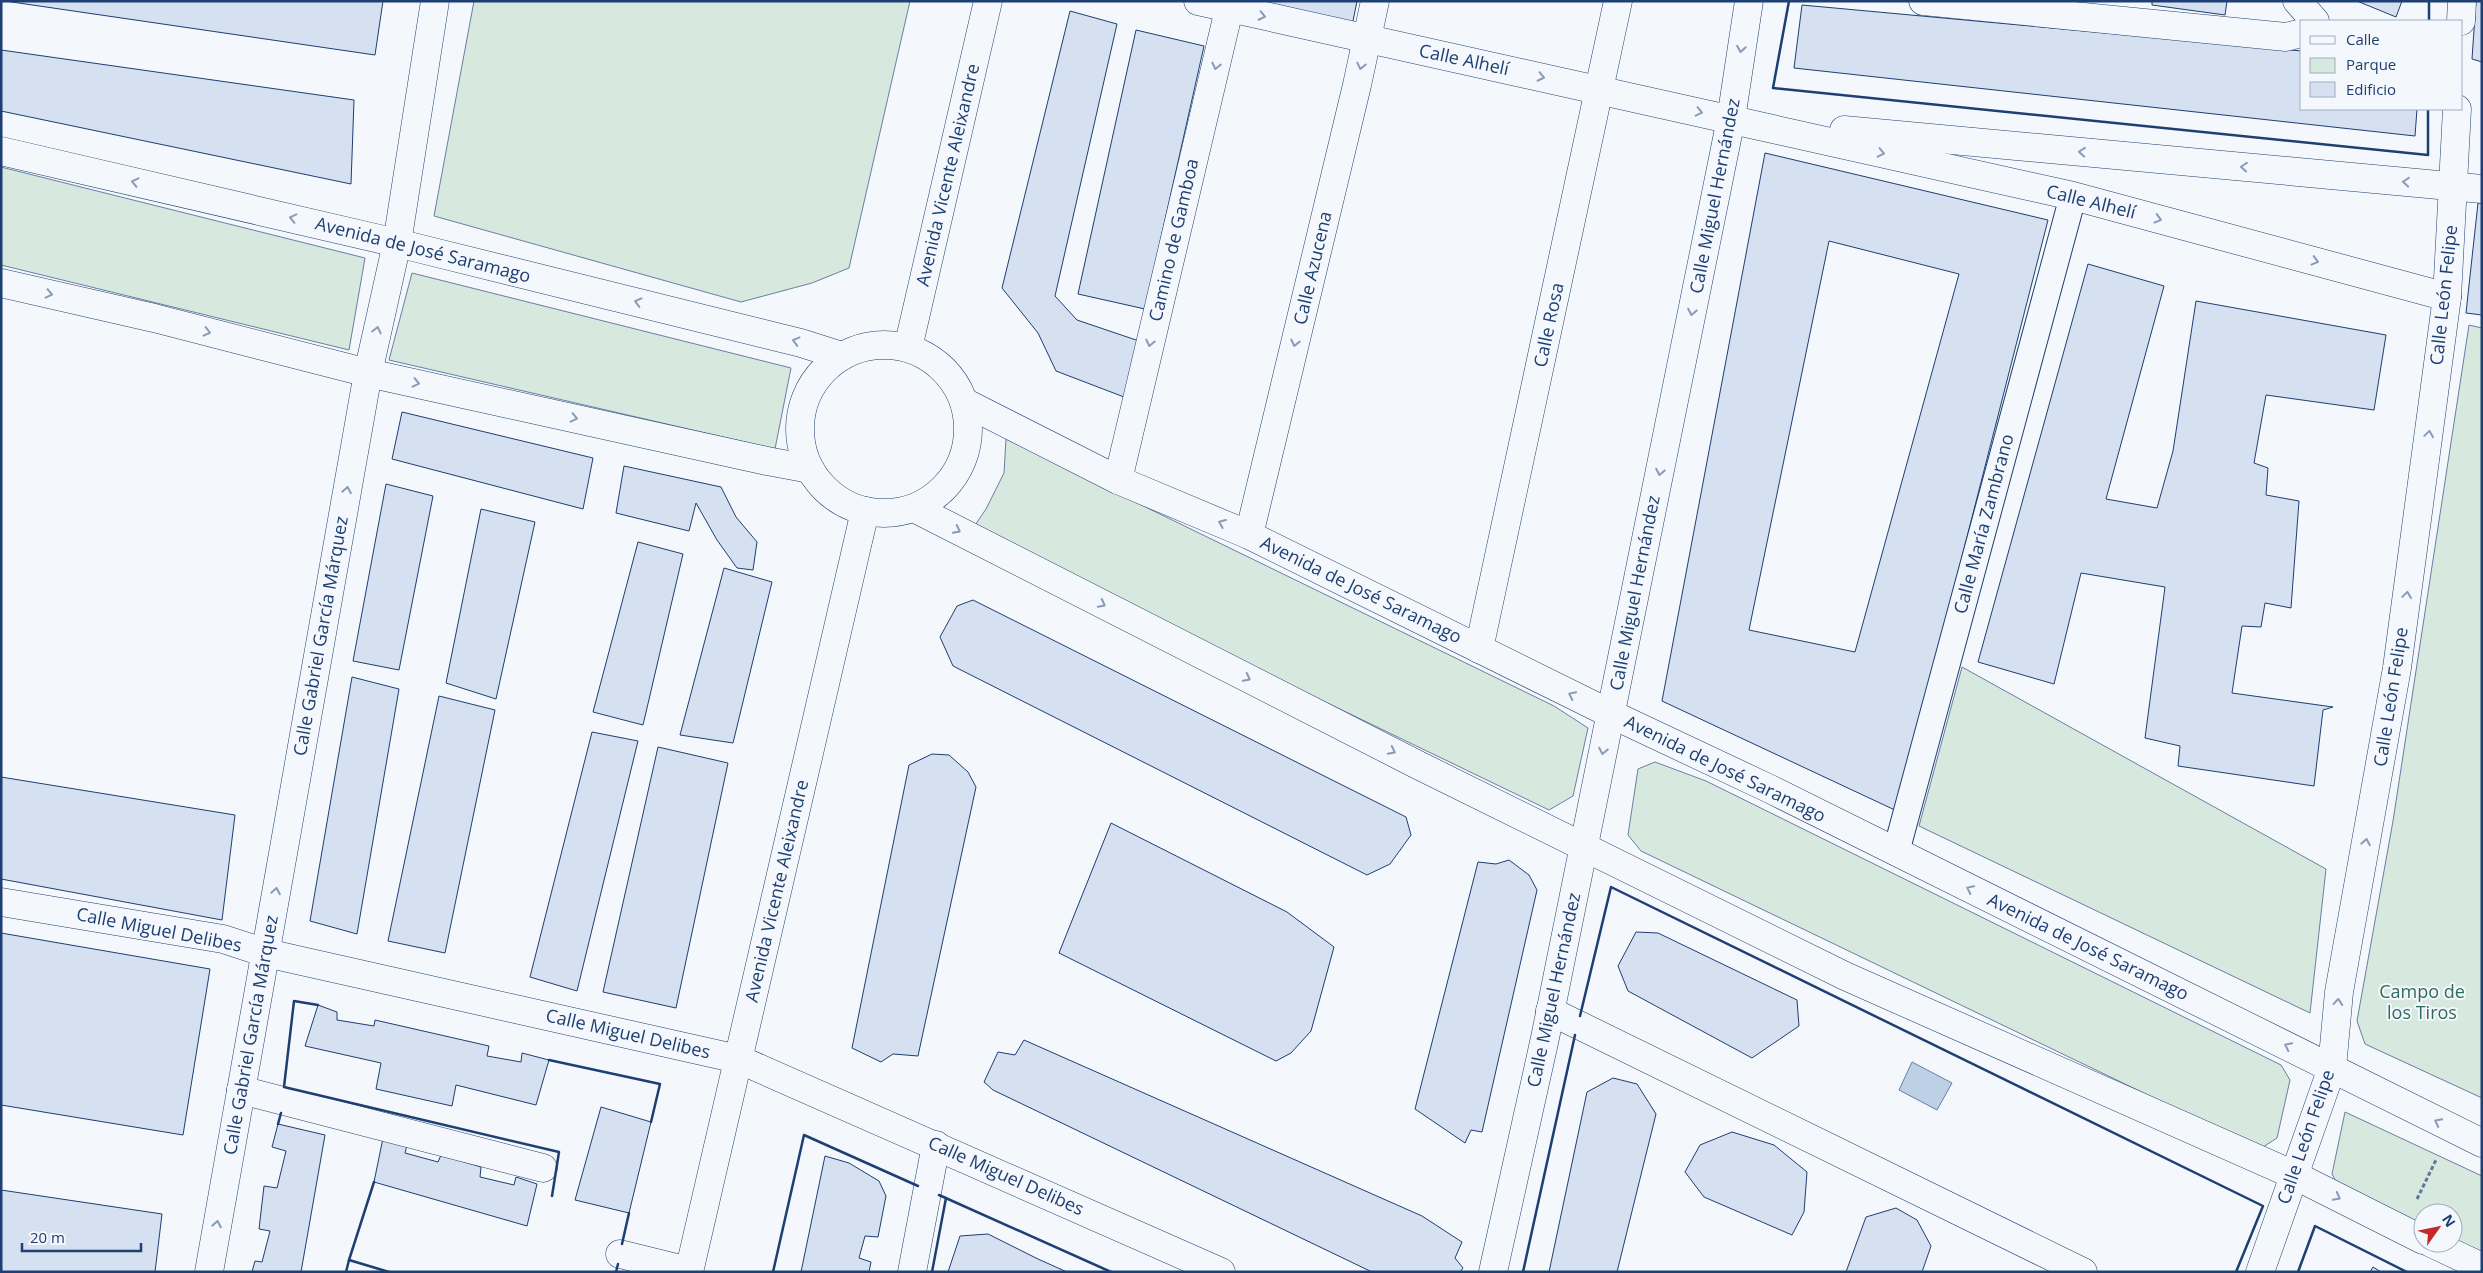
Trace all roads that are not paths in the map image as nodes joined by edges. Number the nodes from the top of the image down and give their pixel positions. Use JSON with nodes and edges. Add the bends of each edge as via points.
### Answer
{"nodes":[{"id":1,"x":435,"y":1,"type":"edge"},
{"id":2,"x":988,"y":1,"type":"edge"},
{"id":3,"x":1198,"y":1,"type":"edge"},
{"id":4,"x":1375,"y":1,"type":"edge"},
{"id":5,"x":1618,"y":1,"type":"edge"},
{"id":6,"x":1749,"y":1,"type":"edge"},
{"id":7,"x":1923,"y":1,"type":"edge"},
{"id":8,"x":2297,"y":1,"type":"edge"},
{"id":9,"x":2462,"y":1,"type":"edge"},
{"id":10,"x":1231,"y":5,"type":"edge"},
{"id":11,"x":2007,"y":5,"type":"edge"},
{"id":12,"x":2119,"y":11,"type":"edge"},
{"id":13,"x":2314,"y":20,"type":"edge"},
{"id":14,"x":2461,"y":20,"type":"edge"},
{"id":15,"x":2300,"y":34,"type":"edge"},
{"id":16,"x":1366,"y":38,"type":"junction"},
{"id":17,"x":1599,"y":90,"type":"junction"},
{"id":18,"x":2457,"y":110,"type":"edge"},
{"id":19,"x":1731,"y":120,"type":"junction"},
{"id":20,"x":1,"y":150,"type":"edge"},
{"id":21,"x":2454,"y":187,"type":"junction"},
{"id":22,"x":2482,"y":190,"type":"edge"},
{"id":23,"x":2073,"y":196,"type":"junction"},
{"id":24,"x":397,"y":242,"type":"junction"},
{"id":25,"x":1,"y":283,"type":"edge"},
{"id":26,"x":2447,"y":297,"type":"junction"},
{"id":27,"x":908,"y":348,"type":"junction"},
{"id":28,"x":842,"y":356,"type":"junction"},
{"id":29,"x":368,"y":372,"type":"junction"},
{"id":30,"x":964,"y":402,"type":"junction"},
{"id":31,"x":810,"y":469,"type":"junction"},
{"id":32,"x":1118,"y":480,"type":"junction"},
{"id":33,"x":914,"y":508,"type":"junction"},
{"id":34,"x":865,"y":511,"type":"junction"},
{"id":35,"x":1249,"y":535,"type":"junction"},
{"id":36,"x":1479,"y":649,"type":"junction"},
{"id":37,"x":1610,"y":714,"type":"junction"},
{"id":38,"x":1584,"y":846,"type":"junction"},
{"id":39,"x":1896,"y":852,"type":"junction"},
{"id":40,"x":1,"y":902,"type":"edge"},
{"id":41,"x":266,"y":953,"type":"junction"},
{"id":42,"x":1550,"y":1011,"type":"junction"},
{"id":43,"x":738,"y":1059,"type":"junction"},
{"id":44,"x":2332,"y":1068,"type":"junction"},
{"id":45,"x":241,"y":1090,"type":"junction"},
{"id":46,"x":2482,"y":1143,"type":"edge"},
{"id":47,"x":936,"y":1145,"type":"junction"},
{"id":48,"x":544,"y":1168,"type":"dead end"},
{"id":49,"x":2294,"y":1176,"type":"junction"},
{"id":50,"x":2413,"y":1235,"type":"edge"},
{"id":51,"x":2452,"y":1253,"type":"edge"},
{"id":52,"x":620,"y":1254,"type":"dead end"},
{"id":53,"x":2482,"y":1267,"type":"edge"},
{"id":54,"x":689,"y":1271,"type":"edge"},
{"id":55,"x":209,"y":1272,"type":"edge"},
{"id":56,"x":912,"y":1272,"type":"edge"},
{"id":57,"x":1221,"y":1272,"type":"edge"},
{"id":58,"x":1493,"y":1272,"type":"edge"},
{"id":59,"x":2083,"y":1272,"type":"edge"},
{"id":60,"x":2260,"y":1272,"type":"edge"}],
"edges":[{"from":1,"to":24,"type":"street","name":"Calle Gabriel García Márquez"},
{"from":2,"to":27,"type":"street","name":"Avenida Vicente Aleixandre"},
{"from":3,"to":10,"type":"street","name":"Calle Alhelí"},
{"from":4,"to":16,"type":"street","name":"Calle Azucena"},
{"from":5,"to":17,"type":"street","name":"Calle Rosa"},
{"from":6,"to":19,"type":"street","name":"Calle Miguel Hernández","one_way":true},
{"from":7,"to":11,"type":"street"},
{"from":8,"to":13,"type":"street"},
{"from":9,"to":14,"type":"street"},
{"from":10,"to":16,"type":"street","name":"Calle Alhelí","one_way":true},
{"from":10,"to":32,"type":"street","name":"Camino de Gamboa","one_way":true},
{"from":11,"to":12,"type":"street"},
{"from":12,"to":15,"type":"street","via":[[2286,37]]},
{"from":16,"to":17,"type":"street","name":"Calle Alhelí","one_way":true},
{"from":16,"to":35,"type":"street","name":"Calle Azucena","one_way":true},
{"from":17,"to":19,"type":"street","name":"Calle Alhelí","one_way":true},
{"from":17,"to":36,"type":"street","name":"Calle Rosa"},
{"from":18,"to":21,"type":"street","name":"Calle León Felipe"},
{"from":21,"to":19,"type":"street","name":"Calle Alhelí","one_way":true},
{"from":19,"to":23,"type":"street","name":"Calle Alhelí","one_way":true},
{"from":19,"to":37,"type":"street","name":"Calle Miguel Hernández","one_way":true},
{"from":24,"to":20,"type":"street","name":"Avenida de José Saramago","one_way":true},
{"from":21,"to":22,"type":"street","name":"Calle Alhelí"},
{"from":21,"to":26,"type":"street","name":"Calle León Felipe"},
{"from":23,"to":26,"type":"street","name":"Calle Alhelí","one_way":true},
{"from":23,"to":39,"type":"street","name":"Calle María Zambrano"},
{"from":28,"to":24,"type":"street","name":"Avenida de José Saramago","one_way":true},
{"from":29,"to":24,"type":"street","name":"Calle Gabriel García Márquez","one_way":true},
{"from":25,"to":29,"type":"street","one_way":true},
{"from":44,"to":26,"type":"street","name":"Calle León Felipe","one_way":true,"via":[[2339,992],[2397,668]]},
{"from":27,"to":28,"type":"street","via":[[886,344],[863,347]]},
{"from":27,"to":30,"type":"street","via":[[932,360],[952,378]]},
{"from":28,"to":31,"type":"street","via":[[822,372],[808,394],[801,419],[802,444]]},
{"from":29,"to":31,"type":"street","one_way":true},
{"from":41,"to":29,"type":"street","name":"Calle Gabriel García Márquez","one_way":true},
{"from":30,"to":32,"type":"street","name":"Avenida de José Saramago"},
{"from":30,"to":33,"type":"street","via":[[969,428],[962,461],[954,476],[936,496]]},
{"from":31,"to":34,"type":"street","via":[[824,488]]},
{"from":35,"to":32,"type":"street","name":"Avenida de José Saramago","one_way":true},
{"from":33,"to":34,"type":"street","via":[[890,513]]},
{"from":33,"to":38,"type":"street","one_way":true},
{"from":34,"to":43,"type":"street","name":"Avenida Vicente Aleixandre"},
{"from":35,"to":36,"type":"street","name":"Avenida de José Saramago"},
{"from":37,"to":36,"type":"street","name":"Avenida de José Saramago","one_way":true},
{"from":37,"to":38,"type":"street","name":"Calle Miguel Hernández","one_way":true},
{"from":37,"to":39,"type":"street","name":"Avenida de José Saramago"},
{"from":38,"to":42,"type":"street","name":"Calle Miguel Hernández"},
{"from":38,"to":49,"type":"street","via":[[1845,976]]},
{"from":44,"to":39,"type":"street","name":"Avenida de José Saramago","one_way":true},
{"from":40,"to":41,"type":"street","name":"Calle Miguel Delibes","via":[[223,939]]},
{"from":41,"to":43,"type":"street","name":"Calle Miguel Delibes"},
{"from":41,"to":45,"type":"street","name":"Calle Gabriel García Márquez"},
{"from":42,"to":58,"type":"street","name":"Calle Miguel Hernández"},
{"from":42,"to":59,"type":"street"},
{"from":43,"to":47,"type":"street","name":"Calle Miguel Delibes"},
{"from":43,"to":54,"type":"street","name":"Avenida Vicente Aleixandre"},
{"from":46,"to":44,"type":"street","name":"Avenida de José Saramago","one_way":true},
{"from":44,"to":49,"type":"street","name":"Calle León Felipe"},
{"from":45,"to":48,"type":"street"},
{"from":55,"to":45,"type":"street","name":"Calle Gabriel García Márquez","one_way":true},
{"from":47,"to":56,"type":"street"},
{"from":47,"to":57,"type":"street","name":"Calle Miguel Delibes"},
{"from":49,"to":50,"type":"street","one_way":true},
{"from":49,"to":60,"type":"street","name":"Calle León Felipe"},
{"from":51,"to":53,"type":"street"},
{"from":52,"to":54,"type":"street"}]}
